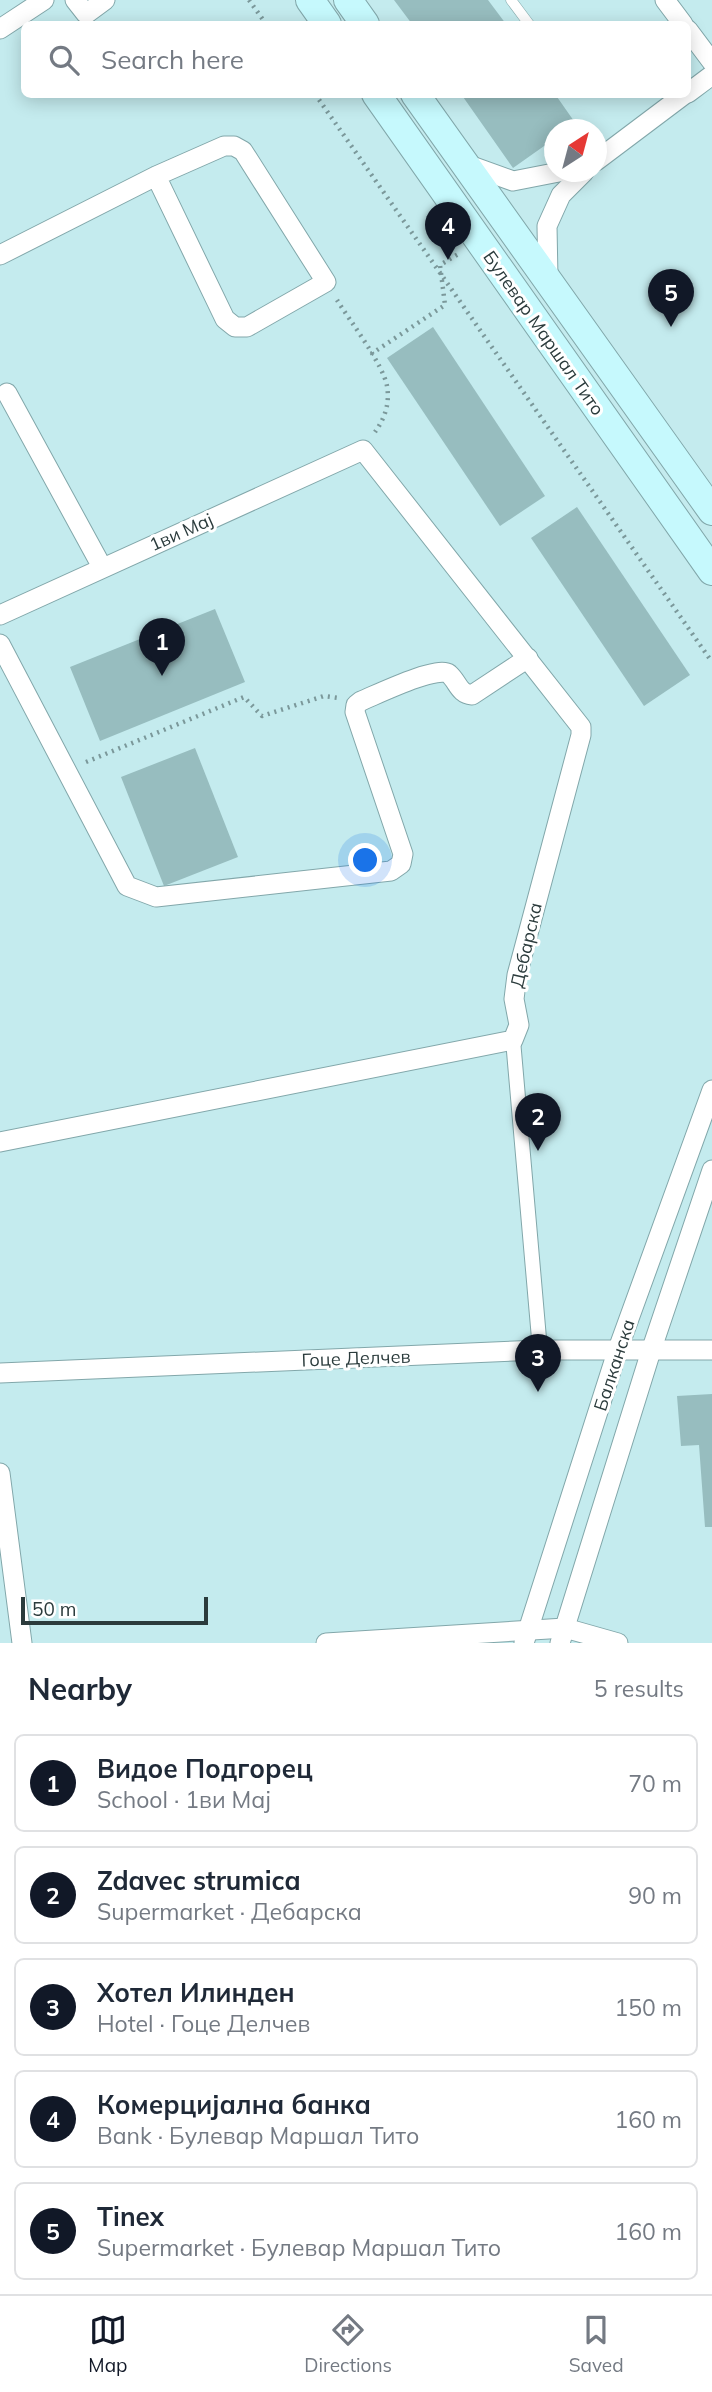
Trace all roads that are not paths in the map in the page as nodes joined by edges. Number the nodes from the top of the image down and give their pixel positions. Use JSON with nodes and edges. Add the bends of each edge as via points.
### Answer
{"nodes":[{"id":1,"x":44,"y":0,"type":"edge"},
{"id":2,"x":75,"y":0,"type":"edge"},
{"id":3,"x":106,"y":0,"type":"edge"},
{"id":4,"x":310,"y":0,"type":"edge"},
{"id":5,"x":348,"y":0,"type":"edge"},
{"id":6,"x":511,"y":0,"type":"edge"},
{"id":7,"x":665,"y":0,"type":"edge"},
{"id":8,"x":325,"y":21,"type":"edge"},
{"id":9,"x":363,"y":21,"type":"edge"},
{"id":10,"x":527,"y":21,"type":"edge"},
{"id":11,"x":681,"y":21,"type":"edge"},
{"id":12,"x":0,"y":29,"type":"edge"},
{"id":13,"x":691,"y":34,"type":"edge"},
{"id":14,"x":712,"y":62,"type":"edge"},
{"id":15,"x":712,"y":75,"type":"edge"},
{"id":16,"x":691,"y":90,"type":"edge"},
{"id":17,"x":379,"y":98,"type":"edge"},
{"id":18,"x":418,"y":98,"type":"edge"},
{"id":19,"x":681,"y":98,"type":"edge"},
{"id":20,"x":607,"y":152,"type":"edge"},
{"id":21,"x":463,"y":163,"type":"junction"},
{"id":22,"x":544,"y":175,"type":"edge"},
{"id":23,"x":156,"y":176,"type":"junction"},
{"id":24,"x":574,"y":182,"type":"edge"},
{"id":25,"x":0,"y":255,"type":"edge"},
{"id":26,"x":548,"y":278,"type":"junction"},
{"id":27,"x":7,"y":393,"type":"dead end"},
{"id":28,"x":363,"y":450,"type":"joint"},
{"id":29,"x":712,"y":511,"type":"edge"},
{"id":30,"x":102,"y":567,"type":"junction"},
{"id":31,"x":712,"y":571,"type":"edge"},
{"id":32,"x":0,"y":615,"type":"edge"},
{"id":33,"x":0,"y":644,"type":"edge"},
{"id":34,"x":528,"y":658,"type":"junction"},
{"id":35,"x":513,"y":1040,"type":"junction"},
{"id":36,"x":712,"y":1090,"type":"edge"},
{"id":37,"x":0,"y":1142,"type":"edge"},
{"id":38,"x":712,"y":1170,"type":"edge"},
{"id":39,"x":618,"y":1349,"type":"junction"},
{"id":40,"x":540,"y":1350,"type":"junction"},
{"id":41,"x":712,"y":1350,"type":"edge"},
{"id":42,"x":651,"y":1351,"type":"junction"},
{"id":43,"x":0,"y":1373,"type":"edge"},
{"id":44,"x":0,"y":1473,"type":"edge"},
{"id":45,"x":563,"y":1635,"type":"edge"},
{"id":46,"x":527,"y":1636,"type":"edge"},
{"id":47,"x":23,"y":1643,"type":"edge"},
{"id":48,"x":326,"y":1643,"type":"edge"},
{"id":49,"x":618,"y":1643,"type":"edge"}],
"edges":[{"from":1,"to":12,"type":"street"},
{"from":2,"to":3,"type":"street","via":[[86,14]]},
{"from":4,"to":8,"type":"main road"},
{"from":5,"to":9,"type":"main road"},
{"from":6,"to":10,"type":"lane"},
{"from":7,"to":11,"type":"street"},
{"from":13,"to":14,"type":"street"},
{"from":15,"to":16,"type":"street"},
{"from":17,"to":31,"type":"main road","name":"Булевар Маршал Тито"},
{"from":18,"to":21,"type":"main road","name":"Булевар Маршал Тито"},
{"from":19,"to":20,"type":"street"},
{"from":21,"to":22,"type":"street","via":[[513,181]]},
{"from":21,"to":26,"type":"main road","name":"Булевар Маршал Тито"},
{"from":23,"to":23,"type":"street","via":[[224,146],[243,151],[326,282],[247,327],[235,327],[225,319]]},
{"from":23,"to":25,"type":"street"},
{"from":24,"to":26,"type":"street","via":[[561,195],[547,226]]},
{"from":26,"to":29,"type":"main road","name":"Булевар Маршал Тито"},
{"from":27,"to":30,"type":"street"},
{"from":28,"to":30,"type":"street","name":"1ви Мај"},
{"from":28,"to":34,"type":"street","name":"Дебарска"},
{"from":30,"to":32,"type":"street","name":"1ви Мај"},
{"from":33,"to":34,"type":"street","via":[[127,886],[156,897],[391,871],[401,864],[403,854],[356,705],[435,671],[449,674],[462,692],[472,695]]},
{"from":34,"to":35,"type":"street","name":"Дебарска","via":[[578,721],[581,735],[517,975],[514,999],[519,1026]]},
{"from":35,"to":37,"type":"street"},
{"from":35,"to":40,"type":"street"},
{"from":36,"to":39,"type":"street","name":"Балканска"},
{"from":38,"to":42,"type":"street","name":"Балканска"},
{"from":39,"to":40,"type":"street","name":"Гоце Делчев"},
{"from":39,"to":42,"type":"street","name":"Гоце Делчев"},
{"from":39,"to":46,"type":"street","name":"Балканска"},
{"from":40,"to":43,"type":"street","name":"Гоце Делчев"},
{"from":41,"to":42,"type":"street","name":"Гоце Делчев"},
{"from":42,"to":45,"type":"street","name":"Балканска"},
{"from":44,"to":47,"type":"street"},
{"from":45,"to":46,"type":"street"},
{"from":45,"to":49,"type":"street"},
{"from":46,"to":48,"type":"street"}]}
